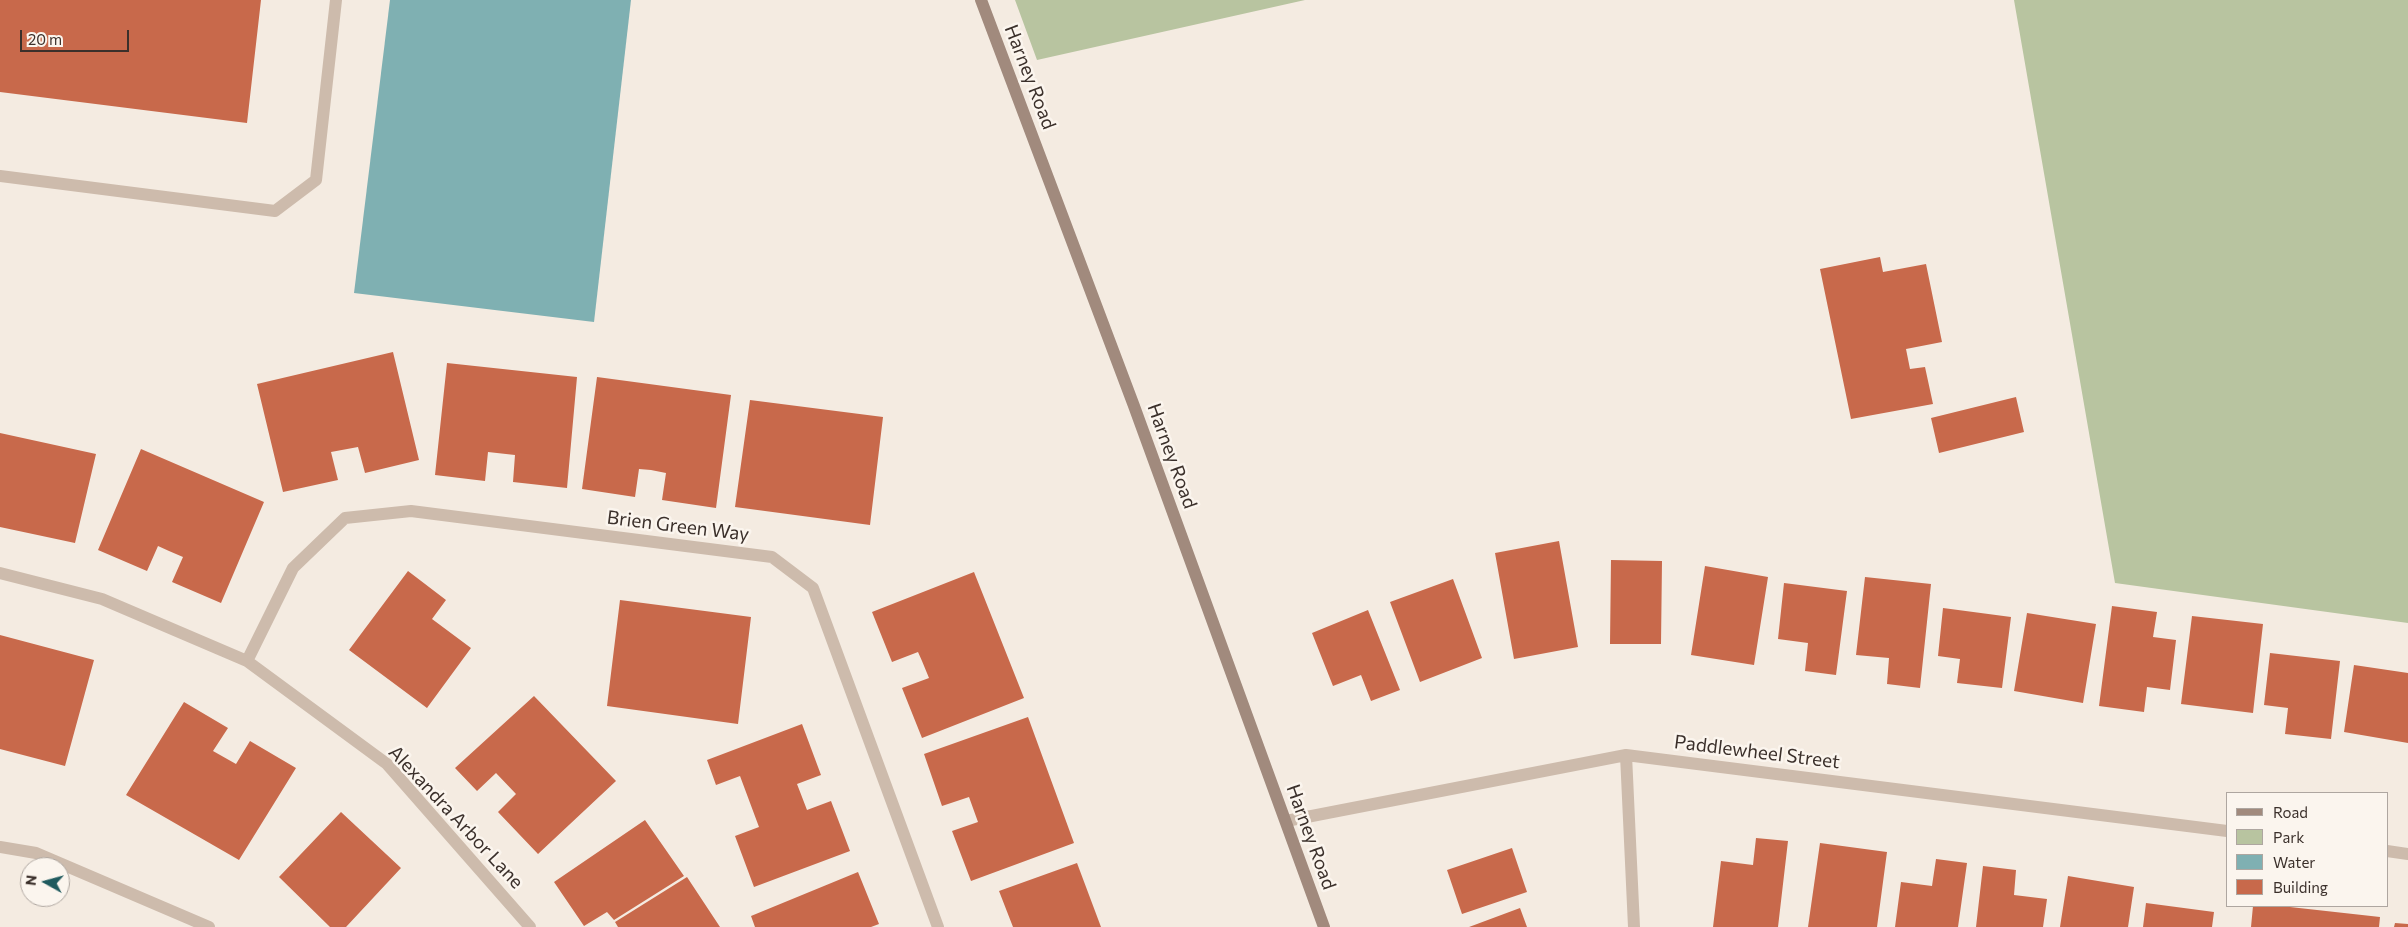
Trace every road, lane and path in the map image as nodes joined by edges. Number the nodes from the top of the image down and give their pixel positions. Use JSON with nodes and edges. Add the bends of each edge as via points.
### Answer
{"nodes":[{"id":1,"x":336,"y":0,"type":"edge"},
{"id":2,"x":981,"y":0,"type":"edge"},
{"id":3,"x":0,"y":176,"type":"edge"},
{"id":4,"x":0,"y":573,"type":"edge"},
{"id":5,"x":247,"y":661,"type":"junction"},
{"id":6,"x":1626,"y":755,"type":"junction"},
{"id":7,"x":1286,"y":822,"type":"junction"},
{"id":8,"x":2226,"y":831,"type":"edge"},
{"id":9,"x":0,"y":847,"type":"edge"},
{"id":10,"x":2388,"y":851,"type":"edge"},
{"id":11,"x":2408,"y":854,"type":"edge"},
{"id":12,"x":209,"y":927,"type":"edge"},
{"id":13,"x":530,"y":927,"type":"edge"},
{"id":14,"x":938,"y":927,"type":"edge"},
{"id":15,"x":1324,"y":927,"type":"edge"},
{"id":16,"x":1634,"y":927,"type":"edge"}],
"edges":[{"from":1,"to":3,"type":"street","via":[[316,180],[275,211]]},
{"from":2,"to":7,"type":"street","name":"Harney Road"},
{"from":4,"to":5,"type":"street","name":"Alexandra Arbor Lane","via":[[102,599]]},
{"from":5,"to":13,"type":"street","name":"Alexandra Arbor Lane","via":[[386,764]]},
{"from":5,"to":14,"type":"street","name":"Brien Green Way","via":[[294,568],[345,518],[411,511],[772,557],[813,588]]},
{"from":6,"to":7,"type":"street","name":"Paddlewheel Street"},
{"from":6,"to":8,"type":"street","name":"Paddlewheel Street"},
{"from":6,"to":16,"type":"street"},
{"from":7,"to":15,"type":"street","name":"Harney Road"},
{"from":9,"to":12,"type":"street","via":[[36,853]]},
{"from":10,"to":11,"type":"street"}]}
